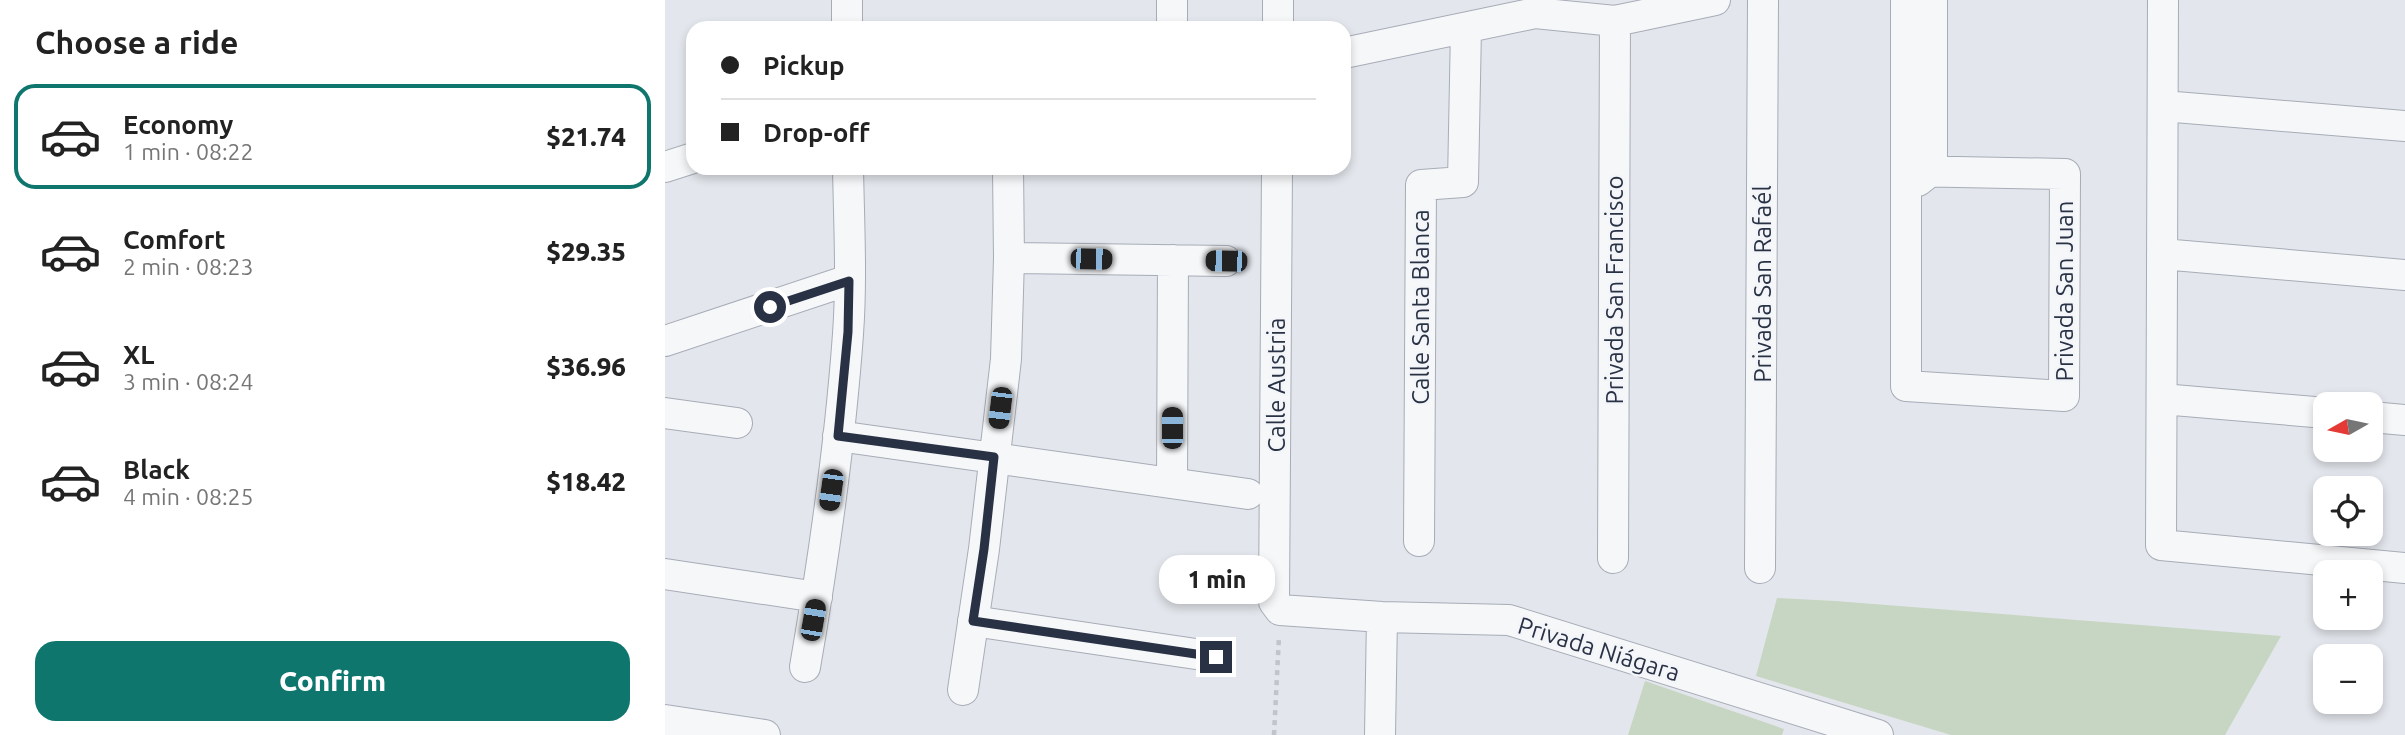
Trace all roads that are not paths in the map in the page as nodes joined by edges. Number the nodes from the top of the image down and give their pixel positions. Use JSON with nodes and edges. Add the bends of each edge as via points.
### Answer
{"nodes":[{"id":1,"x":847,"y":0,"type":"edge"},
{"id":2,"x":1172,"y":0,"type":"edge"},
{"id":3,"x":1278,"y":0,"type":"edge"},
{"id":4,"x":1715,"y":0,"type":"edge"},
{"id":5,"x":1763,"y":0,"type":"edge"},
{"id":6,"x":1906,"y":0,"type":"edge"},
{"id":7,"x":1932,"y":0,"type":"edge"},
{"id":8,"x":2163,"y":0,"type":"edge"},
{"id":9,"x":1606,"y":10,"type":"edge"},
{"id":10,"x":847,"y":21,"type":"edge"},
{"id":11,"x":1172,"y":21,"type":"edge"},
{"id":12,"x":1278,"y":21,"type":"edge"},
{"id":13,"x":1466,"y":28,"type":"junction"},
{"id":14,"x":1351,"y":52,"type":"edge"},
{"id":15,"x":2163,"y":106,"type":"junction"},
{"id":16,"x":2405,"y":126,"type":"edge"},
{"id":17,"x":686,"y":160,"type":"edge"},
{"id":18,"x":665,"y":167,"type":"edge"},
{"id":19,"x":848,"y":175,"type":"edge"},
{"id":20,"x":1008,"y":175,"type":"edge"},
{"id":21,"x":1277,"y":175,"type":"edge"},
{"id":22,"x":1915,"y":177,"type":"junction"},
{"id":23,"x":2162,"y":254,"type":"junction"},
{"id":24,"x":1009,"y":258,"type":"junction"},
{"id":25,"x":1173,"y":260,"type":"junction"},
{"id":26,"x":1226,"y":261,"type":"dead end"},
{"id":27,"x":2405,"y":275,"type":"edge"},
{"id":28,"x":849,"y":281,"type":"junction"},
{"id":29,"x":665,"y":341,"type":"edge"},
{"id":30,"x":2162,"y":400,"type":"junction"},
{"id":31,"x":665,"y":413,"type":"edge"},
{"id":32,"x":2313,"y":413,"type":"edge"},
{"id":33,"x":2383,"y":418,"type":"edge"},
{"id":34,"x":2405,"y":420,"type":"edge"},
{"id":35,"x":737,"y":423,"type":"dead end"},
{"id":36,"x":838,"y":436,"type":"junction"},
{"id":37,"x":994,"y":457,"type":"junction"},
{"id":38,"x":1172,"y":483,"type":"junction"},
{"id":39,"x":1248,"y":495,"type":"dead end"},
{"id":40,"x":1419,"y":541,"type":"dead end"},
{"id":41,"x":1613,"y":558,"type":"dead end"},
{"id":42,"x":2405,"y":568,"type":"edge"},
{"id":43,"x":1760,"y":569,"type":"dead end"},
{"id":44,"x":665,"y":574,"type":"edge"},
{"id":45,"x":817,"y":597,"type":"junction"},
{"id":46,"x":1277,"y":606,"type":"joint"},
{"id":47,"x":1382,"y":617,"type":"junction"},
{"id":48,"x":973,"y":621,"type":"junction"},
{"id":49,"x":1216,"y":657,"type":"dead end"},
{"id":50,"x":805,"y":667,"type":"dead end"},
{"id":51,"x":963,"y":690,"type":"dead end"},
{"id":52,"x":665,"y":720,"type":"edge"},
{"id":53,"x":765,"y":735,"type":"edge"},
{"id":54,"x":1380,"y":735,"type":"edge"},
{"id":55,"x":1878,"y":735,"type":"edge"}],
"edges":[{"from":1,"to":10,"type":"street"},
{"from":2,"to":11,"type":"street"},
{"from":3,"to":12,"type":"street"},
{"from":4,"to":9,"type":"street"},
{"from":5,"to":43,"type":"street","name":"Privada San Rafaél"},
{"from":6,"to":22,"type":"street","name":"Privada San Juan"},
{"from":7,"to":22,"type":"street","name":"Privada San Juan"},
{"from":8,"to":15,"type":"street"},
{"from":9,"to":13,"type":"street","via":[[1535,13]]},
{"from":9,"to":41,"type":"street","name":"Privada San Francisco"},
{"from":13,"to":14,"type":"street"},
{"from":13,"to":40,"type":"street","name":"Calle Santa Blanca","via":[[1463,182],[1421,185]]},
{"from":15,"to":16,"type":"street"},
{"from":15,"to":23,"type":"street"},
{"from":17,"to":18,"type":"street"},
{"from":19,"to":28,"type":"street"},
{"from":20,"to":24,"type":"street"},
{"from":21,"to":46,"type":"street","name":"Calle Austria"},
{"from":22,"to":22,"type":"street","name":"Privada San Juan","via":[[1906,386],[2064,396],[2065,174]]},
{"from":23,"to":27,"type":"street"},
{"from":23,"to":30,"type":"street"},
{"from":24,"to":25,"type":"street"},
{"from":24,"to":37,"type":"street","via":[[1006,359]]},
{"from":25,"to":26,"type":"street"},
{"from":25,"to":38,"type":"street"},
{"from":28,"to":29,"type":"street"},
{"from":28,"to":36,"type":"street"},
{"from":30,"to":32,"type":"street"},
{"from":30,"to":42,"type":"street","via":[[2161,545]]},
{"from":31,"to":35,"type":"street"},
{"from":33,"to":34,"type":"street"},
{"from":36,"to":37,"type":"street"},
{"from":36,"to":45,"type":"street"},
{"from":37,"to":38,"type":"street"},
{"from":37,"to":48,"type":"street"},
{"from":38,"to":39,"type":"street"},
{"from":44,"to":45,"type":"street"},
{"from":45,"to":50,"type":"street"},
{"from":46,"to":47,"type":"street","name":"Privada Niágara"},
{"from":47,"to":54,"type":"street"},
{"from":47,"to":55,"type":"street","name":"Privada Niágara","via":[[1509,620]]},
{"from":48,"to":49,"type":"street"},
{"from":48,"to":51,"type":"street"},
{"from":52,"to":53,"type":"street"}]}
